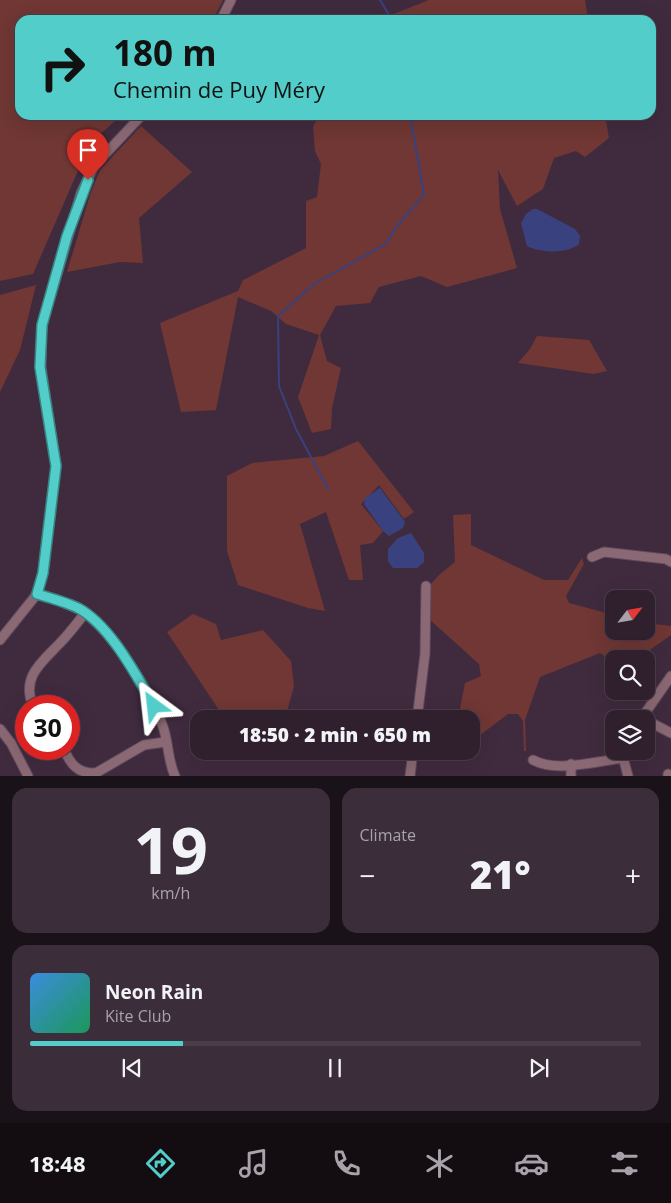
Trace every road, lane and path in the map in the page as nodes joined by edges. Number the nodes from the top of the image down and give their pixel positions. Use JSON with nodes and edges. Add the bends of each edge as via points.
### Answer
{"nodes":[{"id":1,"x":231,"y":0,"type":"edge"},
{"id":2,"x":224,"y":15,"type":"edge"},
{"id":3,"x":137,"y":120,"type":"edge"},
{"id":4,"x":592,"y":557,"type":"dead end"},
{"id":5,"x":671,"y":562,"type":"edge"},
{"id":6,"x":426,"y":586,"type":"dead end"},
{"id":7,"x":37,"y":594,"type":"junction"},
{"id":8,"x":85,"y":613,"type":"junction"},
{"id":9,"x":0,"y":640,"type":"edge"},
{"id":10,"x":671,"y":676,"type":"edge"},
{"id":11,"x":29,"y":695,"type":"edge"},
{"id":12,"x":419,"y":710,"type":"edge"},
{"id":13,"x":649,"y":710,"type":"edge"},
{"id":14,"x":655,"y":725,"type":"edge"},
{"id":15,"x":0,"y":729,"type":"edge"},
{"id":16,"x":671,"y":733,"type":"edge"},
{"id":17,"x":165,"y":742,"type":"junction"},
{"id":18,"x":605,"y":758,"type":"edge"},
{"id":19,"x":70,"y":760,"type":"edge"},
{"id":20,"x":413,"y":760,"type":"edge"},
{"id":21,"x":533,"y":760,"type":"dead end"},
{"id":22,"x":625,"y":760,"type":"edge"},
{"id":23,"x":571,"y":764,"type":"junction"},
{"id":24,"x":28,"y":776,"type":"edge"},
{"id":25,"x":174,"y":776,"type":"edge"},
{"id":26,"x":410,"y":776,"type":"edge"},
{"id":27,"x":571,"y":776,"type":"edge"},
{"id":28,"x":628,"y":776,"type":"edge"}],
"edges":[{"from":1,"to":2,"type":"street"},
{"from":3,"to":7,"type":"street","via":[[94,166],[81,193],[42,325],[40,367],[56,466],[43,573]]},
{"from":4,"to":5,"type":"street","via":[[604,552]]},
{"from":6,"to":12,"type":"street","via":[[425,654]]},
{"from":7,"to":8,"type":"street","via":[[72,605]]},
{"from":7,"to":9,"type":"street"},
{"from":8,"to":11,"type":"street","via":[[35,668],[29,680]]},
{"from":8,"to":17,"type":"street","via":[[108,636],[143,687],[162,725]]},
{"from":10,"to":13,"type":"street"},
{"from":14,"to":16,"type":"street"},
{"from":15,"to":24,"type":"street"},
{"from":17,"to":19,"type":"street","via":[[144,745],[96,773],[75,768]]},
{"from":17,"to":25,"type":"street"},
{"from":18,"to":23,"type":"street"},
{"from":20,"to":26,"type":"street"},
{"from":21,"to":23,"type":"street","via":[[542,765]]},
{"from":22,"to":28,"type":"street"},
{"from":23,"to":27,"type":"street"}]}
